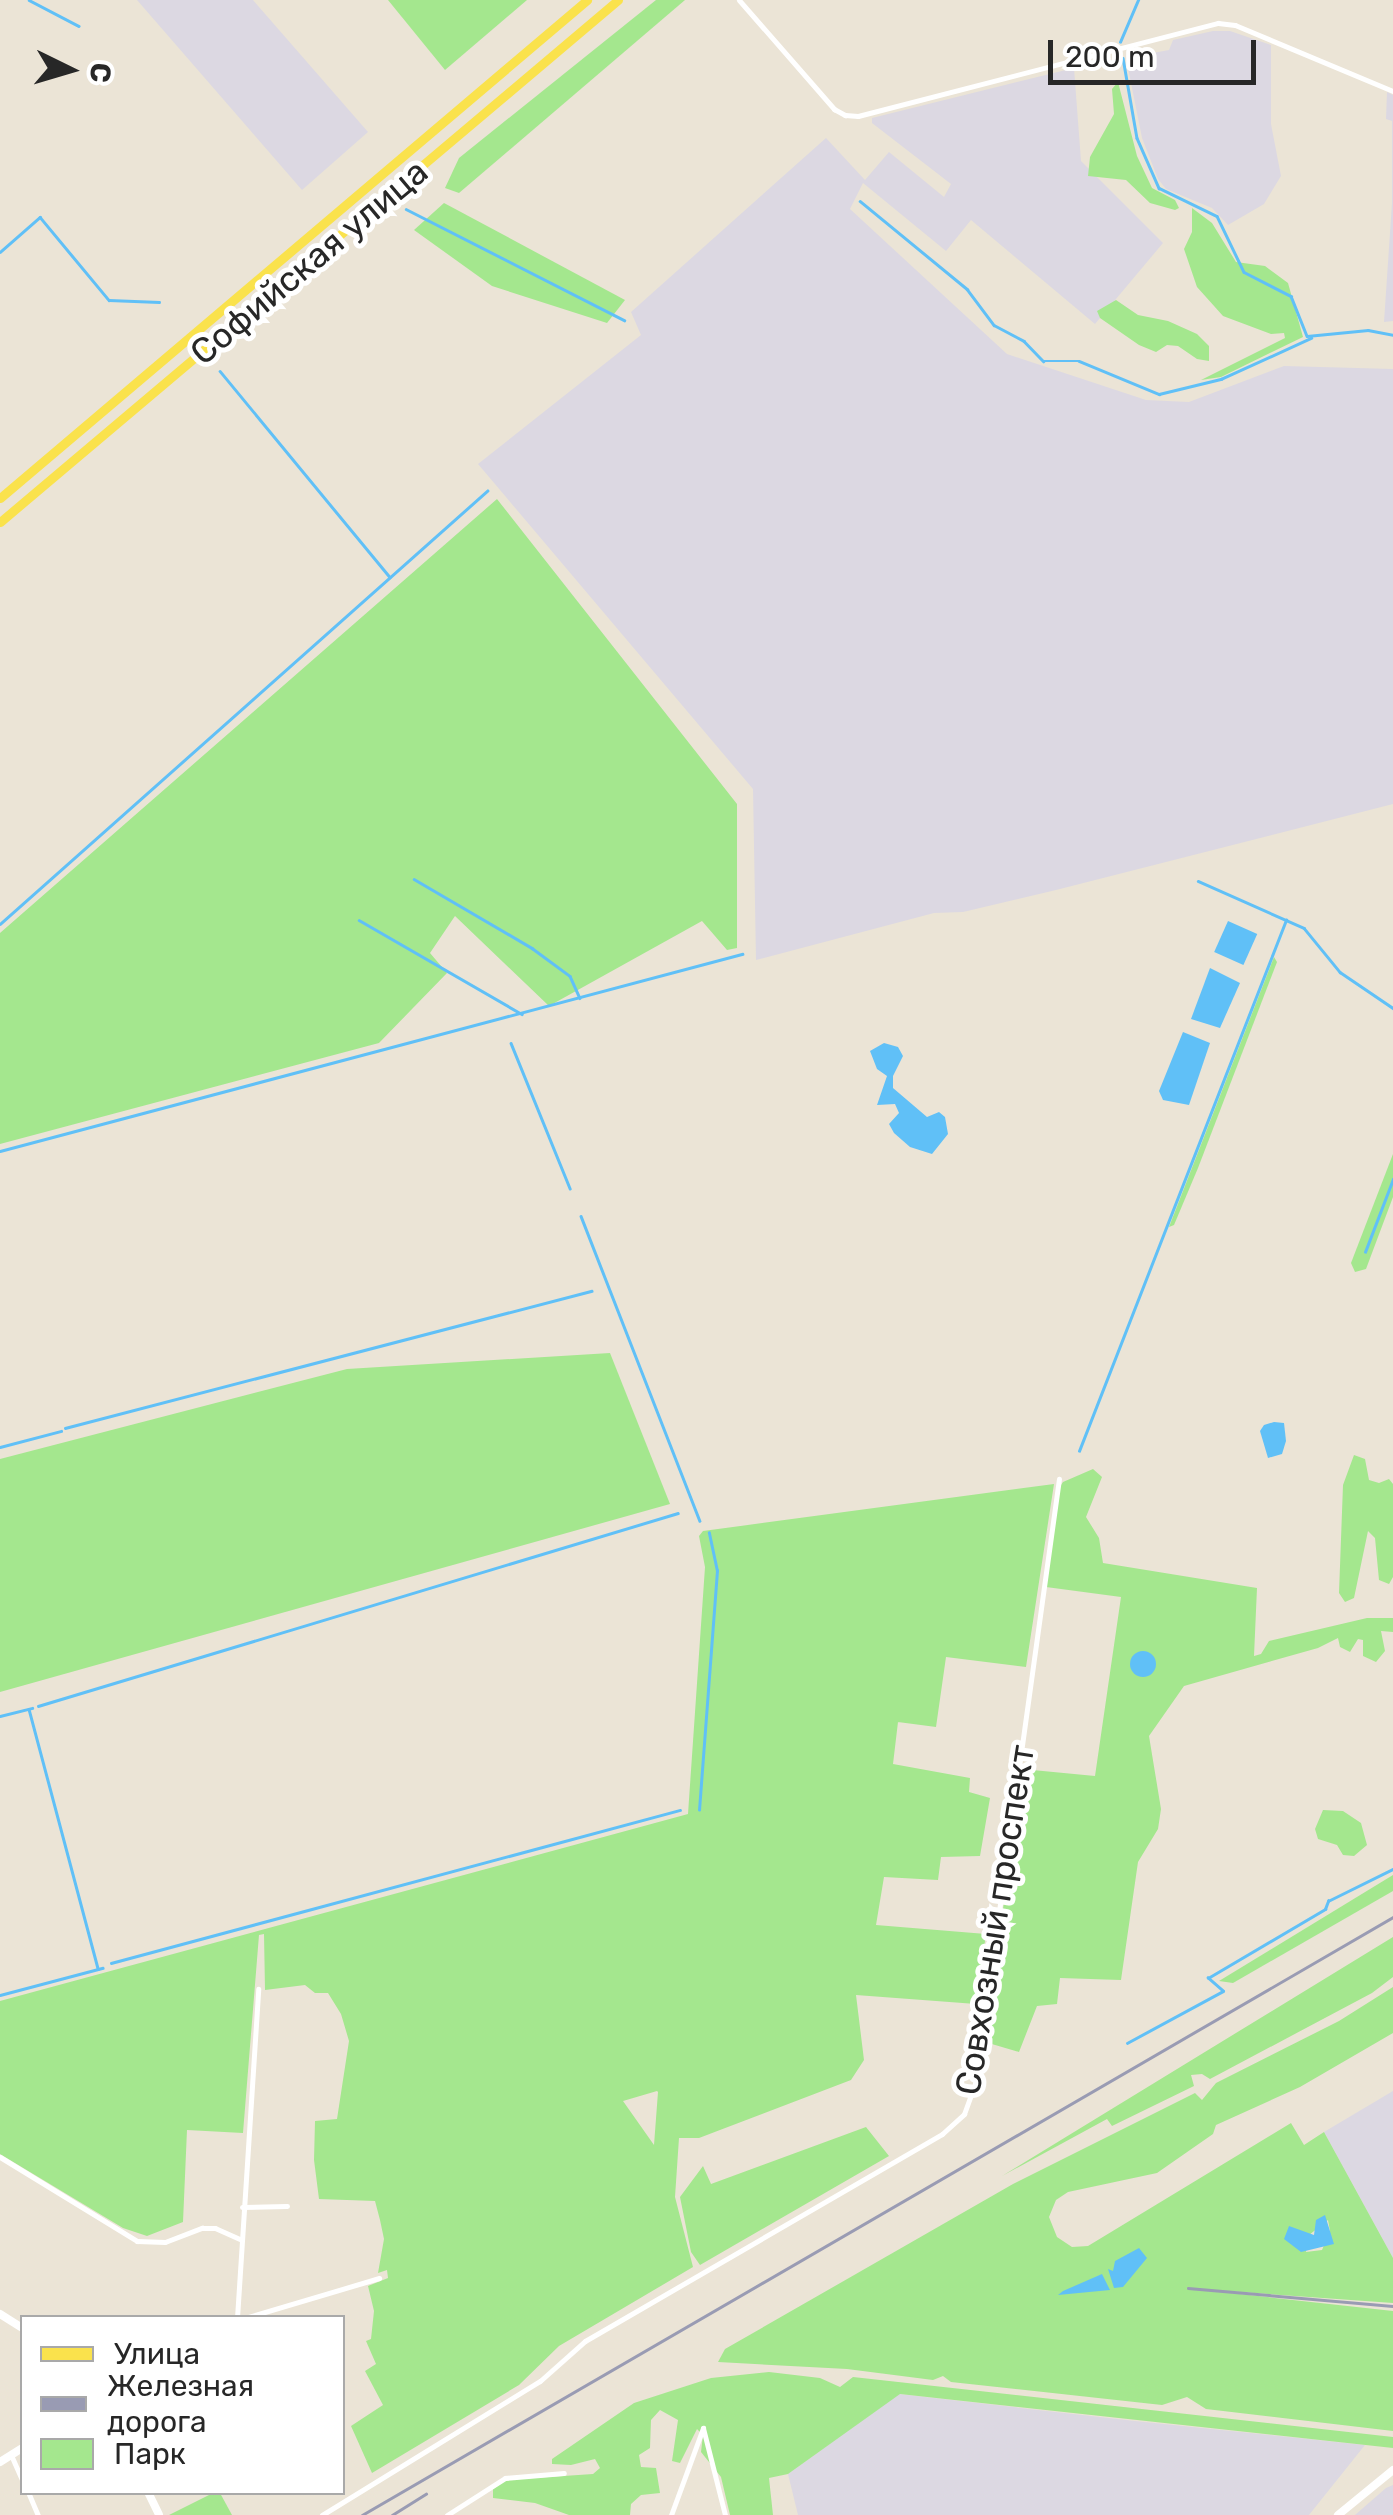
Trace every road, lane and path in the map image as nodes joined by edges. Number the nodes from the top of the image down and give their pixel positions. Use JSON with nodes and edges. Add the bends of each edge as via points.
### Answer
{"nodes":[{"id":1,"x":587,"y":0,"type":"edge"},
{"id":2,"x":618,"y":0,"type":"edge"},
{"id":3,"x":739,"y":0,"type":"edge"},
{"id":4,"x":1393,"y":91,"type":"edge"},
{"id":5,"x":0,"y":498,"type":"edge"},
{"id":6,"x":0,"y":522,"type":"edge"},
{"id":7,"x":1058,"y":1480,"type":"dead end"},
{"id":8,"x":258,"y":1989,"type":"dead end"},
{"id":9,"x":0,"y":2158,"type":"edge"},
{"id":10,"x":287,"y":2206,"type":"dead end"},
{"id":11,"x":242,"y":2207,"type":"junction"},
{"id":12,"x":240,"y":2239,"type":"junction"},
{"id":13,"x":379,"y":2278,"type":"dead end"},
{"id":14,"x":237,"y":2315,"type":"edge"},
{"id":15,"x":255,"y":2315,"type":"edge"},
{"id":16,"x":20,"y":2449,"type":"edge"},
{"id":17,"x":11,"y":2455,"type":"junction"},
{"id":18,"x":0,"y":2462,"type":"edge"},
{"id":19,"x":1393,"y":2470,"type":"edge"},
{"id":20,"x":564,"y":2473,"type":"dead end"},
{"id":21,"x":20,"y":2475,"type":"edge"},
{"id":22,"x":322,"y":2515,"type":"edge"},
{"id":23,"x":447,"y":2515,"type":"edge"},
{"id":24,"x":671,"y":2515,"type":"edge"},
{"id":25,"x":725,"y":2515,"type":"edge"},
{"id":26,"x":1338,"y":2515,"type":"edge"}],
"edges":[{"from":1,"to":5,"type":"main road","name":"Софийская улица"},
{"from":2,"to":6,"type":"main road","name":"Софийская улица"},
{"from":3,"to":4,"type":"street","via":[[845,115],[1218,22]]},
{"from":7,"to":22,"type":"street","name":"Совхозный проспект","via":[[975,2084],[964,2114],[942,2134],[585,2341],[433,2450]]},
{"from":8,"to":11,"type":"street"},
{"from":9,"to":12,"type":"street","via":[[136,2241],[165,2242],[202,2228]]},
{"from":10,"to":11,"type":"street"},
{"from":11,"to":12,"type":"street"},
{"from":12,"to":14,"type":"street"},
{"from":13,"to":15,"type":"street"},
{"from":16,"to":17,"type":"street"},
{"from":17,"to":18,"type":"street"},
{"from":17,"to":21,"type":"street"},
{"from":19,"to":26,"type":"street"},
{"from":20,"to":23,"type":"street","via":[[505,2478]]},
{"from":24,"to":25,"type":"street","via":[[703,2428]]}]}
